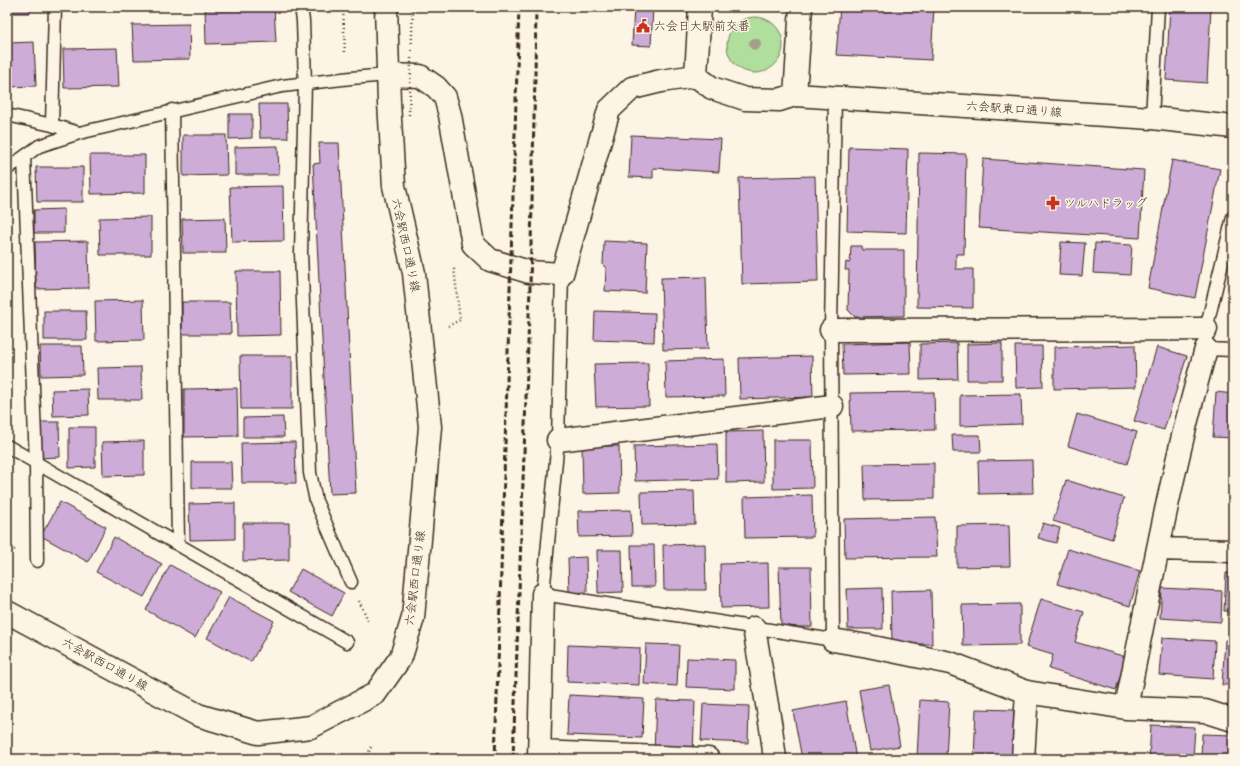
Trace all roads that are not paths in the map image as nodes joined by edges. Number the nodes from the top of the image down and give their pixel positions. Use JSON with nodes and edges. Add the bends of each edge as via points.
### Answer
{"nodes":[{"id":1,"x":55,"y":7,"type":"edge"},
{"id":2,"x":301,"y":7,"type":"edge"},
{"id":3,"x":386,"y":7,"type":"edge"},
{"id":4,"x":700,"y":7,"type":"edge"},
{"id":5,"x":801,"y":7,"type":"edge"},
{"id":6,"x":1158,"y":7,"type":"edge"},
{"id":7,"x":388,"y":75,"type":"junction"},
{"id":8,"x":696,"y":76,"type":"junction"},
{"id":9,"x":305,"y":84,"type":"junction"},
{"id":10,"x":795,"y":95,"type":"junction"},
{"id":11,"x":835,"y":97,"type":"junction"},
{"id":12,"x":172,"y":110,"type":"junction"},
{"id":13,"x":7,"y":115,"type":"edge"},
{"id":14,"x":1152,"y":118,"type":"junction"},
{"id":15,"x":52,"y":125,"type":"junction"},
{"id":16,"x":1233,"y":127,"type":"edge"},
{"id":17,"x":79,"y":133,"type":"junction"},
{"id":18,"x":24,"y":157,"type":"junction"},
{"id":19,"x":7,"y":169,"type":"edge"},
{"id":20,"x":1233,"y":217,"type":"edge"},
{"id":21,"x":562,"y":274,"type":"junction"},
{"id":22,"x":832,"y":330,"type":"junction"},
{"id":23,"x":1206,"y":339,"type":"junction"},
{"id":24,"x":1233,"y":350,"type":"edge"},
{"id":25,"x":832,"y":406,"type":"junction"},
{"id":26,"x":558,"y":440,"type":"junction"},
{"id":27,"x":7,"y":446,"type":"edge"},
{"id":28,"x":36,"y":463,"type":"junction"},
{"id":29,"x":178,"y":544,"type":"junction"},
{"id":30,"x":1158,"y":549,"type":"junction"},
{"id":31,"x":1233,"y":552,"type":"edge"},
{"id":32,"x":37,"y":561,"type":"dead end"},
{"id":33,"x":351,"y":582,"type":"dead end"},
{"id":34,"x":543,"y":594,"type":"junction"},
{"id":35,"x":7,"y":612,"type":"edge"},
{"id":36,"x":754,"y":628,"type":"junction"},
{"id":37,"x":833,"y":640,"type":"junction"},
{"id":38,"x":347,"y":642,"type":"dead end"},
{"id":39,"x":1027,"y":692,"type":"junction"},
{"id":40,"x":1126,"y":708,"type":"junction"},
{"id":41,"x":1233,"y":720,"type":"edge"},
{"id":42,"x":539,"y":755,"type":"edge"},
{"id":43,"x":708,"y":759,"type":"edge"},
{"id":44,"x":774,"y":759,"type":"edge"},
{"id":45,"x":1023,"y":759,"type":"edge"}],
"edges":[{"from":1,"to":15,"type":"lane"},
{"from":2,"to":9,"type":"lane"},
{"from":3,"to":7,"type":"street","name":"六会駅西口通り線"},
{"from":4,"to":8,"type":"street"},
{"from":5,"to":10,"type":"street"},
{"from":6,"to":14,"type":"lane"},
{"from":7,"to":9,"type":"lane"},
{"from":7,"to":21,"type":"street","via":[[420,76],[445,97],[473,244],[490,260],[529,272]]},
{"from":7,"to":35,"type":"street","name":"六会駅西口通り線","via":[[394,186],[414,273],[430,427],[413,618],[401,657],[376,694],[311,727],[258,733],[198,715]]},
{"from":8,"to":10,"type":"street","name":"六会駅東口通り線","via":[[712,88],[745,99],[779,100]]},
{"from":8,"to":21,"type":"street","via":[[632,88],[609,110]]},
{"from":9,"to":12,"type":"lane","via":[[282,86]]},
{"from":9,"to":33,"type":"lane","via":[[301,253],[310,473],[316,501]]},
{"from":10,"to":11,"type":"street","name":"六会駅東口通り線"},
{"from":11,"to":14,"type":"street","name":"六会駅東口通り線"},
{"from":11,"to":22,"type":"lane"},
{"from":12,"to":17,"type":"lane"},
{"from":12,"to":29,"type":"lane"},
{"from":13,"to":15,"type":"lane"},
{"from":14,"to":16,"type":"street","name":"六会駅東口通り線"},
{"from":15,"to":17,"type":"lane"},
{"from":17,"to":18,"type":"lane","via":[[40,146]]},
{"from":18,"to":19,"type":"lane"},
{"from":18,"to":28,"type":"lane"},
{"from":20,"to":23,"type":"lane"},
{"from":21,"to":26,"type":"lane"},
{"from":22,"to":23,"type":"street"},
{"from":22,"to":25,"type":"lane"},
{"from":23,"to":24,"type":"lane"},
{"from":23,"to":30,"type":"street","via":[[1174,470]]},
{"from":25,"to":26,"type":"street"},
{"from":25,"to":37,"type":"lane"},
{"from":26,"to":34,"type":"lane"},
{"from":27,"to":28,"type":"lane"},
{"from":28,"to":29,"type":"lane"},
{"from":28,"to":32,"type":"lane"},
{"from":29,"to":38,"type":"lane"},
{"from":30,"to":31,"type":"street"},
{"from":30,"to":40,"type":"street"},
{"from":34,"to":36,"type":"lane"},
{"from":34,"to":42,"type":"street"},
{"from":36,"to":37,"type":"lane"},
{"from":36,"to":44,"type":"street"},
{"from":37,"to":39,"type":"street","via":[[950,663]]},
{"from":39,"to":40,"type":"street"},
{"from":39,"to":45,"type":"street"},
{"from":40,"to":41,"type":"street","via":[[1205,711]]},
{"from":42,"to":43,"type":"street"}]}
